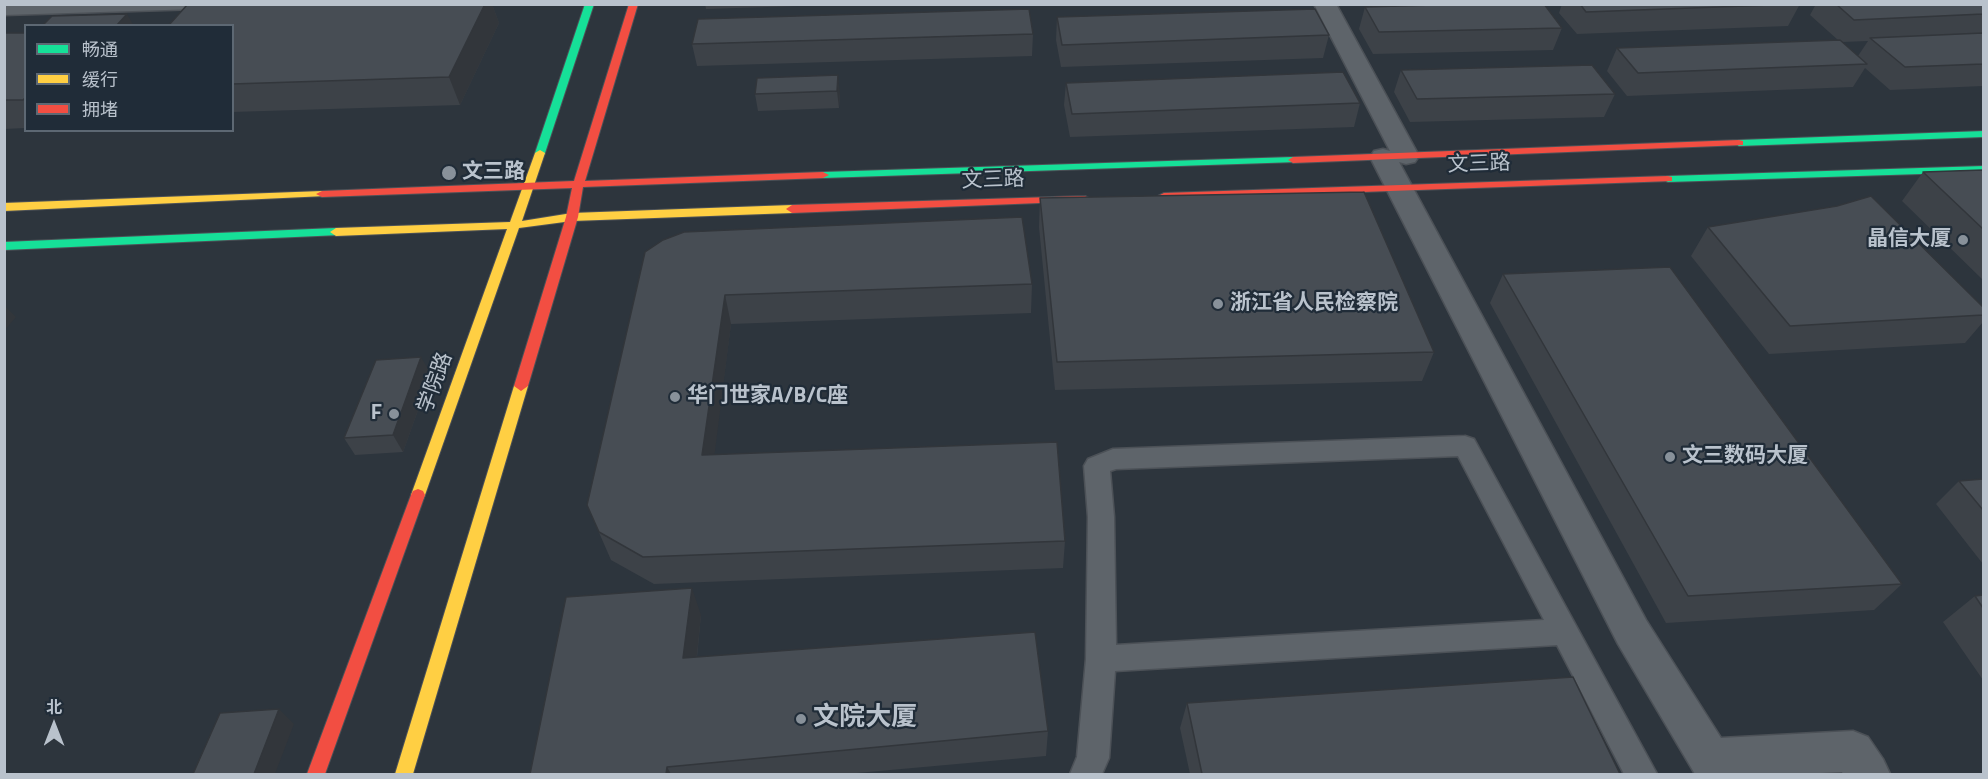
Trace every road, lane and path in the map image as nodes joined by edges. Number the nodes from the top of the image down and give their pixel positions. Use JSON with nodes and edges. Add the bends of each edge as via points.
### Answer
{"nodes":[{"id":1,"x":198,"y":4,"type":"edge"},
{"id":2,"x":590,"y":4,"type":"edge"},
{"id":3,"x":634,"y":4,"type":"edge"},
{"id":4,"x":1325,"y":4,"type":"edge"},
{"id":5,"x":4,"y":10,"type":"edge"},
{"id":6,"x":1983,"y":134,"type":"edge"},
{"id":7,"x":1396,"y":167,"type":"junction"},
{"id":8,"x":1983,"y":169,"type":"edge"},
{"id":9,"x":528,"y":185,"type":"junction"},
{"id":10,"x":578,"y":185,"type":"junction"},
{"id":11,"x":1147,"y":197,"type":"edge"},
{"id":12,"x":1099,"y":199,"type":"edge"},
{"id":13,"x":4,"y":207,"type":"edge"},
{"id":14,"x":572,"y":217,"type":"junction"},
{"id":15,"x":516,"y":225,"type":"junction"},
{"id":16,"x":4,"y":246,"type":"edge"},
{"id":17,"x":1563,"y":632,"type":"junction"},
{"id":18,"x":1101,"y":659,"type":"junction"},
{"id":19,"x":316,"y":774,"type":"edge"},
{"id":20,"x":404,"y":774,"type":"edge"},
{"id":21,"x":1086,"y":774,"type":"edge"},
{"id":22,"x":1641,"y":774,"type":"edge"},
{"id":23,"x":1868,"y":774,"type":"edge"}],
"edges":[{"from":1,"to":5,"type":"lane"},
{"from":2,"to":9,"type":"main road","name":"学院路"},
{"from":3,"to":10,"type":"main road"},
{"from":4,"to":7,"type":"street"},
{"from":6,"to":7,"type":"main road","name":"文三路"},
{"from":7,"to":8,"type":"main road","name":"文三路"},
{"from":7,"to":10,"type":"main road","name":"文三路"},
{"from":7,"to":11,"type":"main road","name":"文三路"},
{"from":7,"to":23,"type":"street","via":[[1632,632],[1710,759],[1853,751]]},
{"from":9,"to":10,"type":"main road","name":"文三路"},
{"from":9,"to":13,"type":"main road","name":"文三路"},
{"from":9,"to":15,"type":"main road","name":"学院路"},
{"from":10,"to":14,"type":"main road"},
{"from":12,"to":14,"type":"main road","name":"文三路"},
{"from":14,"to":15,"type":"main road","name":"文三路"},
{"from":14,"to":20,"type":"main road"},
{"from":15,"to":16,"type":"main road","name":"文三路"},
{"from":15,"to":19,"type":"main road","name":"学院路"},
{"from":17,"to":18,"type":"lane"},
{"from":17,"to":18,"type":"lane","via":[[1465,446],[1113,459],[1097,466]]},
{"from":17,"to":22,"type":"lane"},
{"from":18,"to":21,"type":"lane","via":[[1093,758]]}]}
